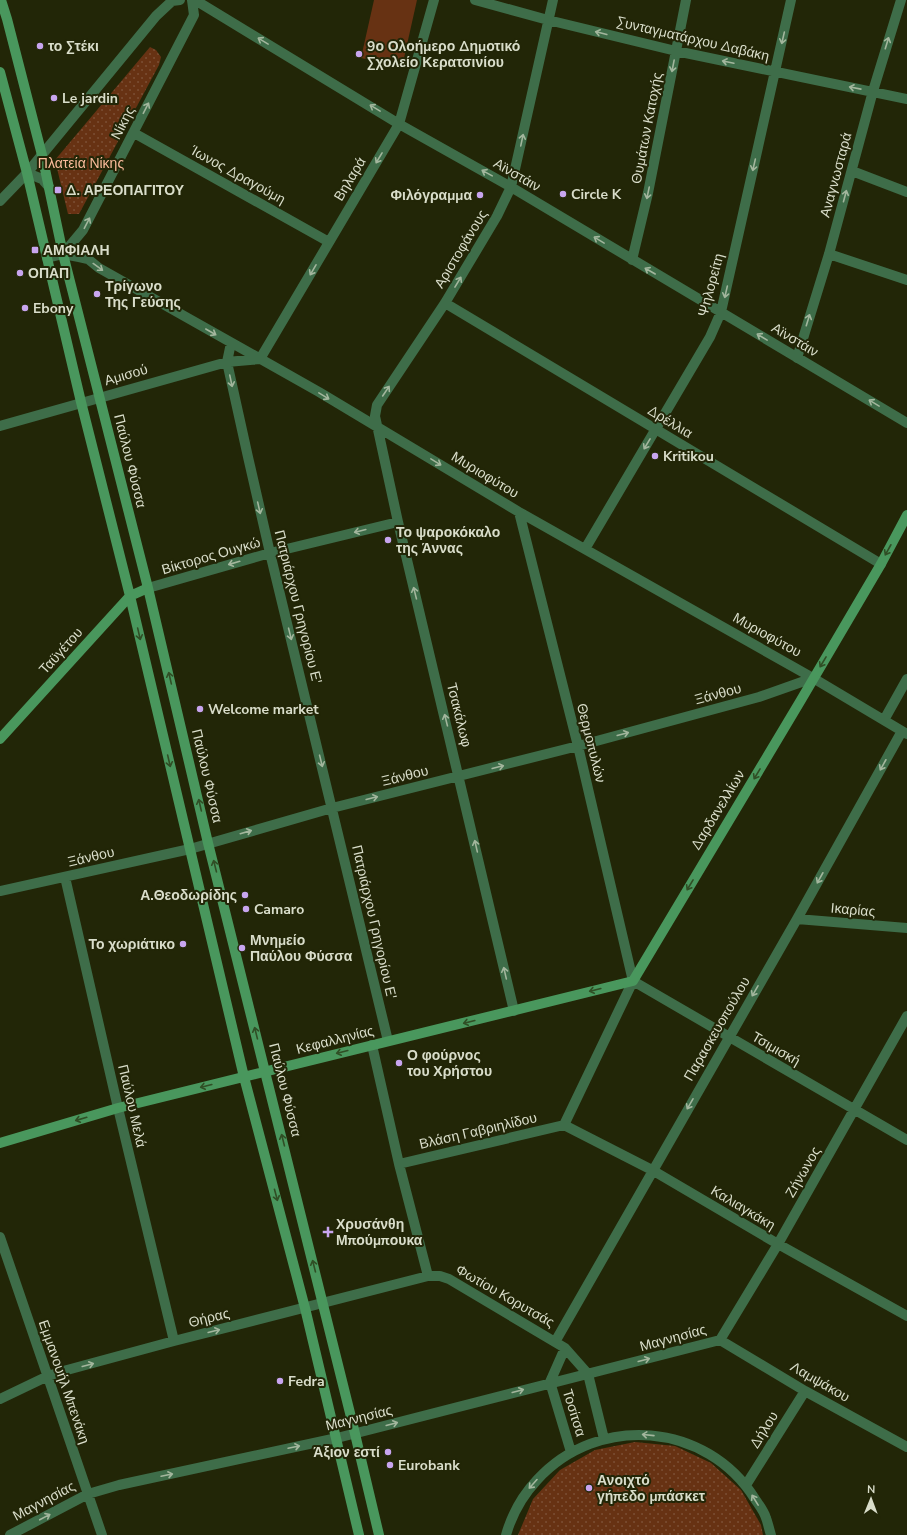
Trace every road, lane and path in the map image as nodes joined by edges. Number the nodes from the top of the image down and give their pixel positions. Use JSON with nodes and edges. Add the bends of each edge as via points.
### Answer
{"nodes":[{"id":1,"x":1,"y":0,"type":"edge"},
{"id":2,"x":180,"y":0,"type":"edge"},
{"id":3,"x":193,"y":0,"type":"edge"},
{"id":4,"x":434,"y":0,"type":"edge"},
{"id":5,"x":475,"y":0,"type":"edge"},
{"id":6,"x":553,"y":0,"type":"edge"},
{"id":7,"x":686,"y":0,"type":"edge"},
{"id":8,"x":791,"y":0,"type":"edge"},
{"id":9,"x":902,"y":3,"type":"edge"},
{"id":10,"x":548,"y":20,"type":"junction"},
{"id":11,"x":676,"y":51,"type":"junction"},
{"id":12,"x":0,"y":72,"type":"edge"},
{"id":13,"x":775,"y":72,"type":"junction"},
{"id":14,"x":873,"y":91,"type":"junction"},
{"id":15,"x":907,"y":99,"type":"edge"},
{"id":16,"x":399,"y":124,"type":"junction"},
{"id":17,"x":134,"y":133,"type":"junction"},
{"id":18,"x":42,"y":155,"type":"junction"},
{"id":19,"x":852,"y":171,"type":"junction"},
{"id":20,"x":27,"y":174,"type":"junction"},
{"id":21,"x":49,"y":187,"type":"junction"},
{"id":22,"x":511,"y":187,"type":"junction"},
{"id":23,"x":907,"y":192,"type":"edge"},
{"id":24,"x":0,"y":201,"type":"edge"},
{"id":25,"x":329,"y":242,"type":"junction"},
{"id":26,"x":63,"y":254,"type":"junction"},
{"id":27,"x":829,"y":254,"type":"junction"},
{"id":28,"x":47,"y":258,"type":"junction"},
{"id":29,"x":632,"y":260,"type":"junction"},
{"id":30,"x":907,"y":280,"type":"edge"},
{"id":31,"x":445,"y":303,"type":"junction"},
{"id":32,"x":721,"y":312,"type":"junction"},
{"id":33,"x":231,"y":343,"type":"junction"},
{"id":34,"x":797,"y":358,"type":"junction"},
{"id":35,"x":260,"y":359,"type":"junction"},
{"id":36,"x":226,"y":362,"type":"junction"},
{"id":37,"x":100,"y":397,"type":"junction"},
{"id":38,"x":81,"y":402,"type":"junction"},
{"id":39,"x":907,"y":423,"type":"edge"},
{"id":40,"x":0,"y":426,"type":"edge"},
{"id":41,"x":377,"y":427,"type":"junction"},
{"id":42,"x":655,"y":430,"type":"junction"},
{"id":43,"x":519,"y":512,"type":"junction"},
{"id":44,"x":907,"y":516,"type":"edge"},
{"id":45,"x":398,"y":522,"type":"junction"},
{"id":46,"x":585,"y":549,"type":"junction"},
{"id":47,"x":270,"y":553,"type":"junction"},
{"id":48,"x":880,"y":564,"type":"junction"},
{"id":49,"x":148,"y":588,"type":"junction"},
{"id":50,"x":130,"y":596,"type":"junction"},
{"id":51,"x":813,"y":678,"type":"junction"},
{"id":52,"x":907,"y":680,"type":"edge"},
{"id":53,"x":884,"y":720,"type":"junction"},
{"id":54,"x":905,"y":732,"type":"edge"},
{"id":55,"x":0,"y":739,"type":"edge"},
{"id":56,"x":578,"y":746,"type":"junction"},
{"id":57,"x":460,"y":777,"type":"junction"},
{"id":58,"x":332,"y":808,"type":"junction"},
{"id":59,"x":208,"y":843,"type":"junction"},
{"id":60,"x":190,"y":849,"type":"junction"},
{"id":61,"x":65,"y":877,"type":"junction"},
{"id":62,"x":0,"y":891,"type":"edge"},
{"id":63,"x":797,"y":919,"type":"junction"},
{"id":64,"x":907,"y":928,"type":"edge"},
{"id":65,"x":633,"y":981,"type":"junction"},
{"id":66,"x":514,"y":1011,"type":"junction"},
{"id":67,"x":907,"y":1016,"type":"edge"},
{"id":68,"x":728,"y":1038,"type":"junction"},
{"id":69,"x":388,"y":1041,"type":"junction"},
{"id":70,"x":372,"y":1045,"type":"junction"},
{"id":71,"x":265,"y":1071,"type":"junction"},
{"id":72,"x":244,"y":1077,"type":"junction"},
{"id":73,"x":118,"y":1108,"type":"junction"},
{"id":74,"x":854,"y":1110,"type":"junction"},
{"id":75,"x":564,"y":1125,"type":"junction"},
{"id":76,"x":907,"y":1140,"type":"edge"},
{"id":77,"x":0,"y":1143,"type":"edge"},
{"id":78,"x":399,"y":1164,"type":"junction"},
{"id":79,"x":652,"y":1170,"type":"junction"},
{"id":80,"x":0,"y":1237,"type":"edge"},
{"id":81,"x":778,"y":1244,"type":"junction"},
{"id":82,"x":428,"y":1276,"type":"junction"},
{"id":83,"x":323,"y":1304,"type":"junction"},
{"id":84,"x":305,"y":1308,"type":"junction"},
{"id":85,"x":907,"y":1316,"type":"edge"},
{"id":86,"x":720,"y":1340,"type":"junction"},
{"id":87,"x":174,"y":1341,"type":"junction"},
{"id":88,"x":555,"y":1342,"type":"junction"},
{"id":89,"x":565,"y":1348,"type":"junction"},
{"id":90,"x":588,"y":1374,"type":"junction"},
{"id":91,"x":48,"y":1376,"type":"junction"},
{"id":92,"x":550,"y":1382,"type":"junction"},
{"id":93,"x":805,"y":1391,"type":"junction"},
{"id":94,"x":0,"y":1399,"type":"edge"},
{"id":95,"x":354,"y":1434,"type":"junction"},
{"id":96,"x":337,"y":1438,"type":"junction"},
{"id":97,"x":604,"y":1439,"type":"junction"},
{"id":98,"x":907,"y":1447,"type":"edge"},
{"id":99,"x":571,"y":1452,"type":"junction"},
{"id":100,"x":746,"y":1485,"type":"junction"},
{"id":101,"x":88,"y":1494,"type":"junction"},
{"id":102,"x":10,"y":1535,"type":"edge"},
{"id":103,"x":102,"y":1535,"type":"edge"},
{"id":104,"x":359,"y":1535,"type":"edge"},
{"id":105,"x":379,"y":1535,"type":"edge"},
{"id":106,"x":506,"y":1535,"type":"edge"},
{"id":107,"x":771,"y":1535,"type":"edge"}],
"edges":[{"from":1,"to":18,"type":"street","name":"Παύλου Φύσσα"},
{"from":2,"to":18,"type":"street","via":[[172,1],[156,16]]},
{"from":16,"to":3,"type":"street","name":"Αϊνστάιν","one_way":true},
{"from":17,"to":3,"type":"street","name":"Νίκης","one_way":true,"via":[[194,14]]},
{"from":4,"to":16,"type":"street","name":"Βηλαρά"},
{"from":5,"to":10,"type":"street","name":"Συνταγματάρχου Δαβάκη"},
{"from":6,"to":10,"type":"street","name":"Αριστοφάνους"},
{"from":7,"to":11,"type":"street","name":"Θυμάτων Κατοχής"},
{"from":8,"to":13,"type":"street","name":"Ψηλορείτη","one_way":true},
{"from":14,"to":9,"type":"street","name":"Αναγνωσταρά","one_way":true},
{"from":11,"to":10,"type":"street","name":"Συνταγματάρχου Δαβάκη","one_way":true},
{"from":22,"to":10,"type":"street","name":"Αριστοφάνους","one_way":true},
{"from":13,"to":11,"type":"street","name":"Συνταγματάρχου Δαβάκη","one_way":true},
{"from":11,"to":29,"type":"street","name":"Θυμάτων Κατοχής","one_way":true},
{"from":12,"to":20,"type":"street"},
{"from":14,"to":13,"type":"street","name":"Συνταγματάρχου Δαβάκη","one_way":true},
{"from":13,"to":32,"type":"street","name":"Ψηλορείτη","one_way":true},
{"from":14,"to":15,"type":"street","name":"Συνταγματάρχου Δαβάκη"},
{"from":14,"to":19,"type":"street","name":"Αναγνωσταρά"},
{"from":22,"to":16,"type":"street","name":"Αϊνστάιν","one_way":true},
{"from":16,"to":25,"type":"street","name":"Βηλαρά","one_way":true},
{"from":17,"to":25,"type":"street","name":"Ίωνος Δραγούμη"},
{"from":26,"to":17,"type":"street","name":"Νίκης","one_way":true,"via":[[83,230]]},
{"from":18,"to":20,"type":"street"},
{"from":18,"to":21,"type":"street","name":"Παύλου Φύσσα"},
{"from":19,"to":23,"type":"street"},
{"from":27,"to":19,"type":"street","name":"Αναγνωσταρά","one_way":true},
{"from":20,"to":21,"type":"street","via":[[42,179]]},
{"from":20,"to":24,"type":"street"},
{"from":20,"to":28,"type":"street"},
{"from":21,"to":26,"type":"street","name":"Παύλου Φύσσα"},
{"from":29,"to":22,"type":"street","name":"Αϊνστάιν","one_way":true},
{"from":31,"to":22,"type":"street","name":"Αριστοφάνους","one_way":true,"via":[[498,216]]},
{"from":25,"to":35,"type":"street","name":"Βηλαρά","one_way":true},
{"from":26,"to":28,"type":"street","name":"Μυριοφύτου"},
{"from":26,"to":33,"type":"street","name":"Μυριοφύτου","one_way":true,"via":[[88,259],[99,268]]},
{"from":26,"to":37,"type":"street","name":"Παύλου Φύσσα"},
{"from":27,"to":30,"type":"street"},
{"from":34,"to":27,"type":"street","name":"Αναγνωσταρά","one_way":true},
{"from":28,"to":38,"type":"street"},
{"from":32,"to":29,"type":"street","name":"Αϊνστάιν","one_way":true},
{"from":41,"to":31,"type":"street","name":"Αριστοφάνους","one_way":true,"via":[[377,405]]},
{"from":31,"to":42,"type":"street","name":"Δρέλλια"},
{"from":34,"to":32,"type":"street","name":"Αϊνστάιν","one_way":true},
{"from":32,"to":42,"type":"street","name":"Ψηλορείτη","via":[[710,337]]},
{"from":33,"to":35,"type":"street","name":"Μυριοφύτου"},
{"from":33,"to":36,"type":"street","name":"Πατριάρχου Γρηγορίου Ε'"},
{"from":39,"to":34,"type":"street","name":"Αϊνστάιν","one_way":true},
{"from":35,"to":36,"type":"street","name":"Αμισού"},
{"from":35,"to":41,"type":"street","name":"Μυριοφύτου","one_way":true},
{"from":36,"to":37,"type":"street","name":"Αμισού"},
{"from":36,"to":47,"type":"street","name":"Πατριάρχου Γρηγορίου Ε'","one_way":true},
{"from":37,"to":38,"type":"street","name":"Αμισού"},
{"from":37,"to":49,"type":"street","name":"Παύλου Φύσσα"},
{"from":38,"to":40,"type":"street","name":"Αμισού"},
{"from":38,"to":50,"type":"street"},
{"from":41,"to":43,"type":"street","name":"Μυριοφύτου","one_way":true},
{"from":41,"to":45,"type":"street","name":"Τσακάλωφ"},
{"from":42,"to":46,"type":"street","name":"Ψηλορείτη","one_way":true},
{"from":42,"to":48,"type":"street","name":"Δρέλλια"},
{"from":43,"to":46,"type":"street","name":"Μυριοφύτου"},
{"from":43,"to":56,"type":"street","name":"Θερμοπυλών"},
{"from":44,"to":48,"type":"street","name":"Δαρδανελλίων","one_way":true},
{"from":45,"to":47,"type":"street","name":"Βίκτορος Ουγκώ","one_way":true},
{"from":57,"to":45,"type":"street","name":"Τσακάλωφ","one_way":true},
{"from":46,"to":51,"type":"street","name":"Μυριοφύτου"},
{"from":47,"to":49,"type":"street","name":"Βίκτορος Ουγκώ","one_way":true},
{"from":47,"to":58,"type":"street","name":"Πατριάρχου Γρηγορίου Ε'","one_way":true},
{"from":48,"to":51,"type":"street","name":"Δαρδανελλίων","one_way":true},
{"from":49,"to":50,"type":"street","name":"Ταϋγέτου"},
{"from":59,"to":49,"type":"street","name":"Παύλου Φύσσα","one_way":true},
{"from":50,"to":55,"type":"street","name":"Ταϋγέτου"},
{"from":50,"to":60,"type":"street","one_way":true},
{"from":51,"to":53,"type":"street","name":"Μυριοφύτου"},
{"from":56,"to":51,"type":"street","name":"Ξάνθου","one_way":true,"via":[[759,697]]},
{"from":51,"to":65,"type":"street","name":"Δαρδανελλίων","one_way":true},
{"from":52,"to":53,"type":"street"},
{"from":53,"to":54,"type":"street","name":"Μυριοφύτου"},
{"from":54,"to":63,"type":"street","name":"Παρασκευοπούλου","one_way":true},
{"from":57,"to":56,"type":"street","name":"Ξάνθου","one_way":true},
{"from":56,"to":65,"type":"street","name":"Θερμοπυλών"},
{"from":58,"to":57,"type":"street","name":"Ξάνθου","one_way":true},
{"from":66,"to":57,"type":"street","name":"Τσακάλωφ","one_way":true},
{"from":59,"to":58,"type":"street","name":"Ξάνθου","one_way":true},
{"from":58,"to":69,"type":"street","name":"Πατριάρχου Γρηγορίου Ε'"},
{"from":59,"to":60,"type":"street","name":"Ξάνθου"},
{"from":71,"to":59,"type":"street","name":"Παύλου Φύσσα","one_way":true},
{"from":60,"to":61,"type":"street","name":"Ξάνθου"},
{"from":60,"to":72,"type":"street"},
{"from":61,"to":62,"type":"street","name":"Ξάνθου"},
{"from":61,"to":73,"type":"street","name":"Παύλου Μελά"},
{"from":63,"to":64,"type":"street","name":"Ικαρίας"},
{"from":63,"to":68,"type":"street","name":"Παρασκευοπούλου","one_way":true},
{"from":65,"to":66,"type":"street","name":"Κεφαλληνίας","one_way":true},
{"from":65,"to":68,"type":"street","name":"Τσιμισκή"},
{"from":65,"to":75,"type":"street","name":"Δαρδανελλίων"},
{"from":66,"to":69,"type":"street","name":"Κεφαλληνίας","one_way":true},
{"from":67,"to":74,"type":"street","name":"Ζήνωνος"},
{"from":68,"to":74,"type":"street","name":"Τσιμισκή"},
{"from":68,"to":79,"type":"street","name":"Παρασκευοπούλου","one_way":true},
{"from":69,"to":70,"type":"street","name":"Κεφαλληνίας"},
{"from":70,"to":71,"type":"street","name":"Κεφαλληνίας","one_way":true},
{"from":70,"to":78,"type":"street"},
{"from":71,"to":72,"type":"street","name":"Κεφαλληνίας"},
{"from":83,"to":71,"type":"street","name":"Παύλου Φύσσα","one_way":true},
{"from":72,"to":73,"type":"street","name":"Κεφαλληνίας","one_way":true},
{"from":72,"to":84,"type":"street","one_way":true},
{"from":73,"to":77,"type":"street","name":"Κεφαλληνίας","one_way":true},
{"from":73,"to":87,"type":"street","name":"Παύλου Μελά"},
{"from":74,"to":76,"type":"street","name":"Τσιμισκή"},
{"from":74,"to":81,"type":"street","name":"Ζήνωνος"},
{"from":75,"to":78,"type":"street","name":"Βλάση Γαβριηλίδου"},
{"from":75,"to":79,"type":"street","name":"Καλιαγκάκη"},
{"from":78,"to":82,"type":"street"},
{"from":79,"to":81,"type":"street","name":"Καλιαγκάκη"},
{"from":79,"to":88,"type":"street","name":"Παρασκευοπούλου"},
{"from":80,"to":91,"type":"street","name":"Εμμανουήλ Μπενάκη"},
{"from":81,"to":85,"type":"street","name":"Καλιαγκάκη"},
{"from":81,"to":86,"type":"street","name":"Ζήνωνος"},
{"from":82,"to":83,"type":"street","name":"Θήρας"},
{"from":82,"to":88,"type":"street","name":"Φωτίου Κορυτσάς","via":[[449,1279]]},
{"from":83,"to":84,"type":"street","name":"Θήρας"},
{"from":83,"to":95,"type":"street","name":"Παύλου Φύσσα"},
{"from":87,"to":84,"type":"street","name":"Θήρας","one_way":true},
{"from":84,"to":96,"type":"street"},
{"from":90,"to":86,"type":"street","name":"Μαγνησίας","one_way":true},
{"from":86,"to":93,"type":"street","name":"Λαμψάκου"},
{"from":91,"to":87,"type":"street","name":"Θήρας","one_way":true},
{"from":88,"to":89,"type":"street","name":"Φωτίου Κορυτσάς"},
{"from":89,"to":90,"type":"street","name":"Φωτίου Κορυτσάς"},
{"from":89,"to":92,"type":"street"},
{"from":90,"to":92,"type":"street","name":"Μαγνησίας"},
{"from":90,"to":97,"type":"street","name":"Τοσίτσα"},
{"from":91,"to":94,"type":"street","name":"Θήρας"},
{"from":91,"to":101,"type":"street","name":"Εμμανουήλ Μπενάκη"},
{"from":95,"to":92,"type":"street","name":"Μαγνησίας","one_way":true},
{"from":92,"to":99,"type":"street","name":"Τοσίτσα"},
{"from":93,"to":98,"type":"street","name":"Λαμψάκου"},
{"from":93,"to":100,"type":"street","name":"Δήλου"},
{"from":95,"to":96,"type":"street","name":"Μαγνησίας"},
{"from":95,"to":105,"type":"street","name":"Παύλου Φύσσα"},
{"from":101,"to":96,"type":"street","name":"Μαγνησίας","one_way":true},
{"from":96,"to":104,"type":"street"},
{"from":97,"to":99,"type":"street"},
{"from":100,"to":97,"type":"street","one_way":true,"via":[[724,1464],[698,1448],[669,1438],[639,1434]]},
{"from":99,"to":106,"type":"street","one_way":true,"via":[[548,1468],[526,1493]]},
{"from":107,"to":100,"type":"street","one_way":true,"via":[[766,1517]]},
{"from":102,"to":101,"type":"street","name":"Μαγνησίας","one_way":true},
{"from":101,"to":103,"type":"street","name":"Εμμανουήλ Μπενάκη"}]}
